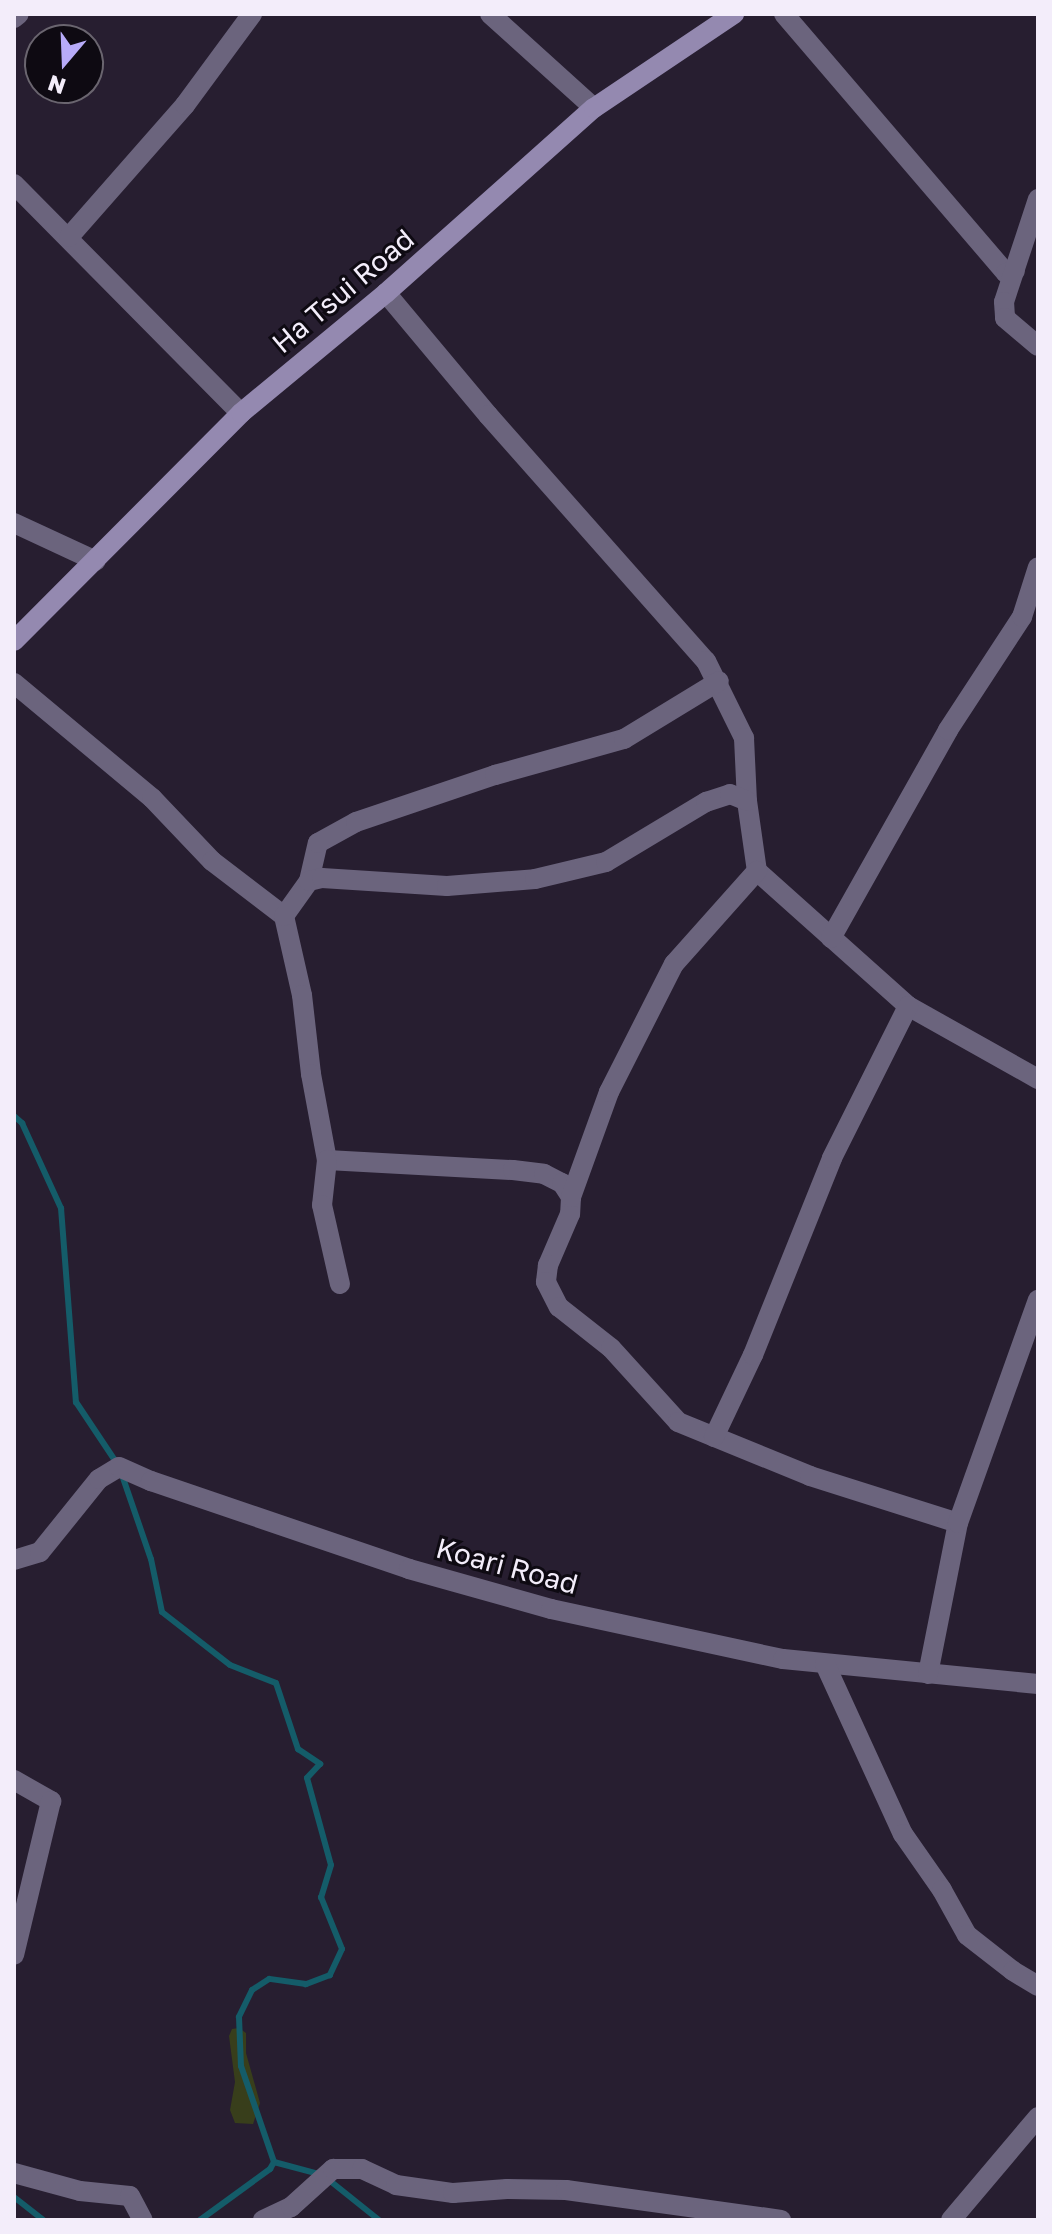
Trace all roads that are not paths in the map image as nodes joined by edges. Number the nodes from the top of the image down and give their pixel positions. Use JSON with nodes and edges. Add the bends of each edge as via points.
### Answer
{"nodes":[{"id":1,"x":19,"y":14,"type":"edge"},
{"id":2,"x":252,"y":14,"type":"edge"},
{"id":3,"x":490,"y":14,"type":"edge"},
{"id":4,"x":734,"y":14,"type":"edge"},
{"id":5,"x":784,"y":14,"type":"edge"},
{"id":6,"x":14,"y":18,"type":"edge"},
{"id":7,"x":594,"y":108,"type":"junction"},
{"id":8,"x":14,"y":184,"type":"edge"},
{"id":9,"x":1038,"y":199,"type":"edge"},
{"id":10,"x":69,"y":237,"type":"junction"},
{"id":11,"x":1015,"y":271,"type":"junction"},
{"id":12,"x":386,"y":293,"type":"junction"},
{"id":13,"x":1038,"y":346,"type":"edge"},
{"id":14,"x":241,"y":413,"type":"junction"},
{"id":15,"x":14,"y":523,"type":"edge"},
{"id":16,"x":96,"y":561,"type":"junction"},
{"id":17,"x":1038,"y":567,"type":"edge"},
{"id":18,"x":14,"y":641,"type":"edge"},
{"id":19,"x":719,"y":681,"type":"junction"},
{"id":20,"x":14,"y":683,"type":"edge"},
{"id":21,"x":747,"y":801,"type":"junction"},
{"id":22,"x":757,"y":871,"type":"junction"},
{"id":23,"x":309,"y":881,"type":"junction"},
{"id":24,"x":284,"y":916,"type":"junction"},
{"id":25,"x":831,"y":938,"type":"junction"},
{"id":26,"x":908,"y":1006,"type":"junction"},
{"id":27,"x":1038,"y":1079,"type":"edge"},
{"id":28,"x":327,"y":1160,"type":"junction"},
{"id":29,"x":571,"y":1197,"type":"junction"},
{"id":30,"x":340,"y":1284,"type":"dead end"},
{"id":31,"x":1038,"y":1300,"type":"edge"},
{"id":32,"x":714,"y":1437,"type":"junction"},
{"id":33,"x":958,"y":1523,"type":"junction"},
{"id":34,"x":14,"y":1560,"type":"edge"},
{"id":35,"x":825,"y":1664,"type":"junction"},
{"id":36,"x":928,"y":1674,"type":"junction"},
{"id":37,"x":1038,"y":1684,"type":"edge"},
{"id":38,"x":14,"y":1780,"type":"edge"},
{"id":39,"x":14,"y":1955,"type":"edge"},
{"id":40,"x":1038,"y":1986,"type":"edge"},
{"id":41,"x":1038,"y":2117,"type":"edge"},
{"id":42,"x":14,"y":2173,"type":"edge"},
{"id":43,"x":143,"y":2220,"type":"edge"},
{"id":44,"x":263,"y":2220,"type":"edge"},
{"id":45,"x":781,"y":2220,"type":"edge"},
{"id":46,"x":951,"y":2220,"type":"edge"}],
"edges":[{"from":1,"to":6,"type":"street"},
{"from":2,"to":10,"type":"street","via":[[185,105]]},
{"from":3,"to":7,"type":"street"},
{"from":4,"to":7,"type":"street","name":"Ha Tsui Road"},
{"from":5,"to":11,"type":"street","via":[[1006,273]]},
{"from":7,"to":12,"type":"street","name":"Ha Tsui Road"},
{"from":8,"to":10,"type":"street"},
{"from":9,"to":11,"type":"street"},
{"from":10,"to":14,"type":"street"},
{"from":11,"to":13,"type":"street","via":[[1004,302],[1005,318]]},
{"from":12,"to":14,"type":"street","name":"Ha Tsui Road"},
{"from":12,"to":19,"type":"street"},
{"from":14,"to":16,"type":"street","name":"Ha Tsui Road"},
{"from":15,"to":16,"type":"street"},
{"from":16,"to":18,"type":"street","name":"Ha Tsui Road"},
{"from":17,"to":25,"type":"street","via":[[1022,617],[948,730]]},
{"from":19,"to":21,"type":"street","via":[[744,738]]},
{"from":19,"to":23,"type":"street","via":[[624,739],[356,822],[318,843]]},
{"from":20,"to":24,"type":"street","via":[[152,798],[212,861]]},
{"from":21,"to":22,"type":"street"},
{"from":21,"to":23,"type":"street","via":[[730,794],[706,802],[606,862],[535,879],[447,886],[380,879]]},
{"from":22,"to":25,"type":"street"},
{"from":22,"to":29,"type":"street","via":[[674,964],[609,1092]]},
{"from":23,"to":24,"type":"street"},
{"from":24,"to":28,"type":"street","via":[[302,995]]},
{"from":25,"to":26,"type":"street"},
{"from":26,"to":27,"type":"street"},
{"from":26,"to":32,"type":"street","via":[[832,1158]]},
{"from":28,"to":29,"type":"street","via":[[544,1174],[562,1183]]},
{"from":28,"to":30,"type":"street","via":[[322,1205]]},
{"from":29,"to":32,"type":"street","via":[[546,1282],[559,1307],[611,1348],[678,1422]]},
{"from":31,"to":33,"type":"street"},
{"from":32,"to":33,"type":"street","via":[[810,1476]]},
{"from":33,"to":36,"type":"street"},
{"from":34,"to":35,"type":"street","name":"Koari Road","via":[[40,1552],[99,1479],[119,1467],[409,1569],[551,1609]]},
{"from":35,"to":36,"type":"street","name":"Koari Road"},
{"from":35,"to":40,"type":"street","via":[[903,1834],[967,1935]]},
{"from":36,"to":37,"type":"street","name":"Koari Road"},
{"from":38,"to":39,"type":"street","via":[[51,1801]]},
{"from":41,"to":46,"type":"street"},
{"from":42,"to":43,"type":"street","via":[[80,2191],[130,2196]]},
{"from":44,"to":45,"type":"street","via":[[291,2207],[333,2169],[362,2169],[396,2185],[453,2193],[566,2190]]}]}
